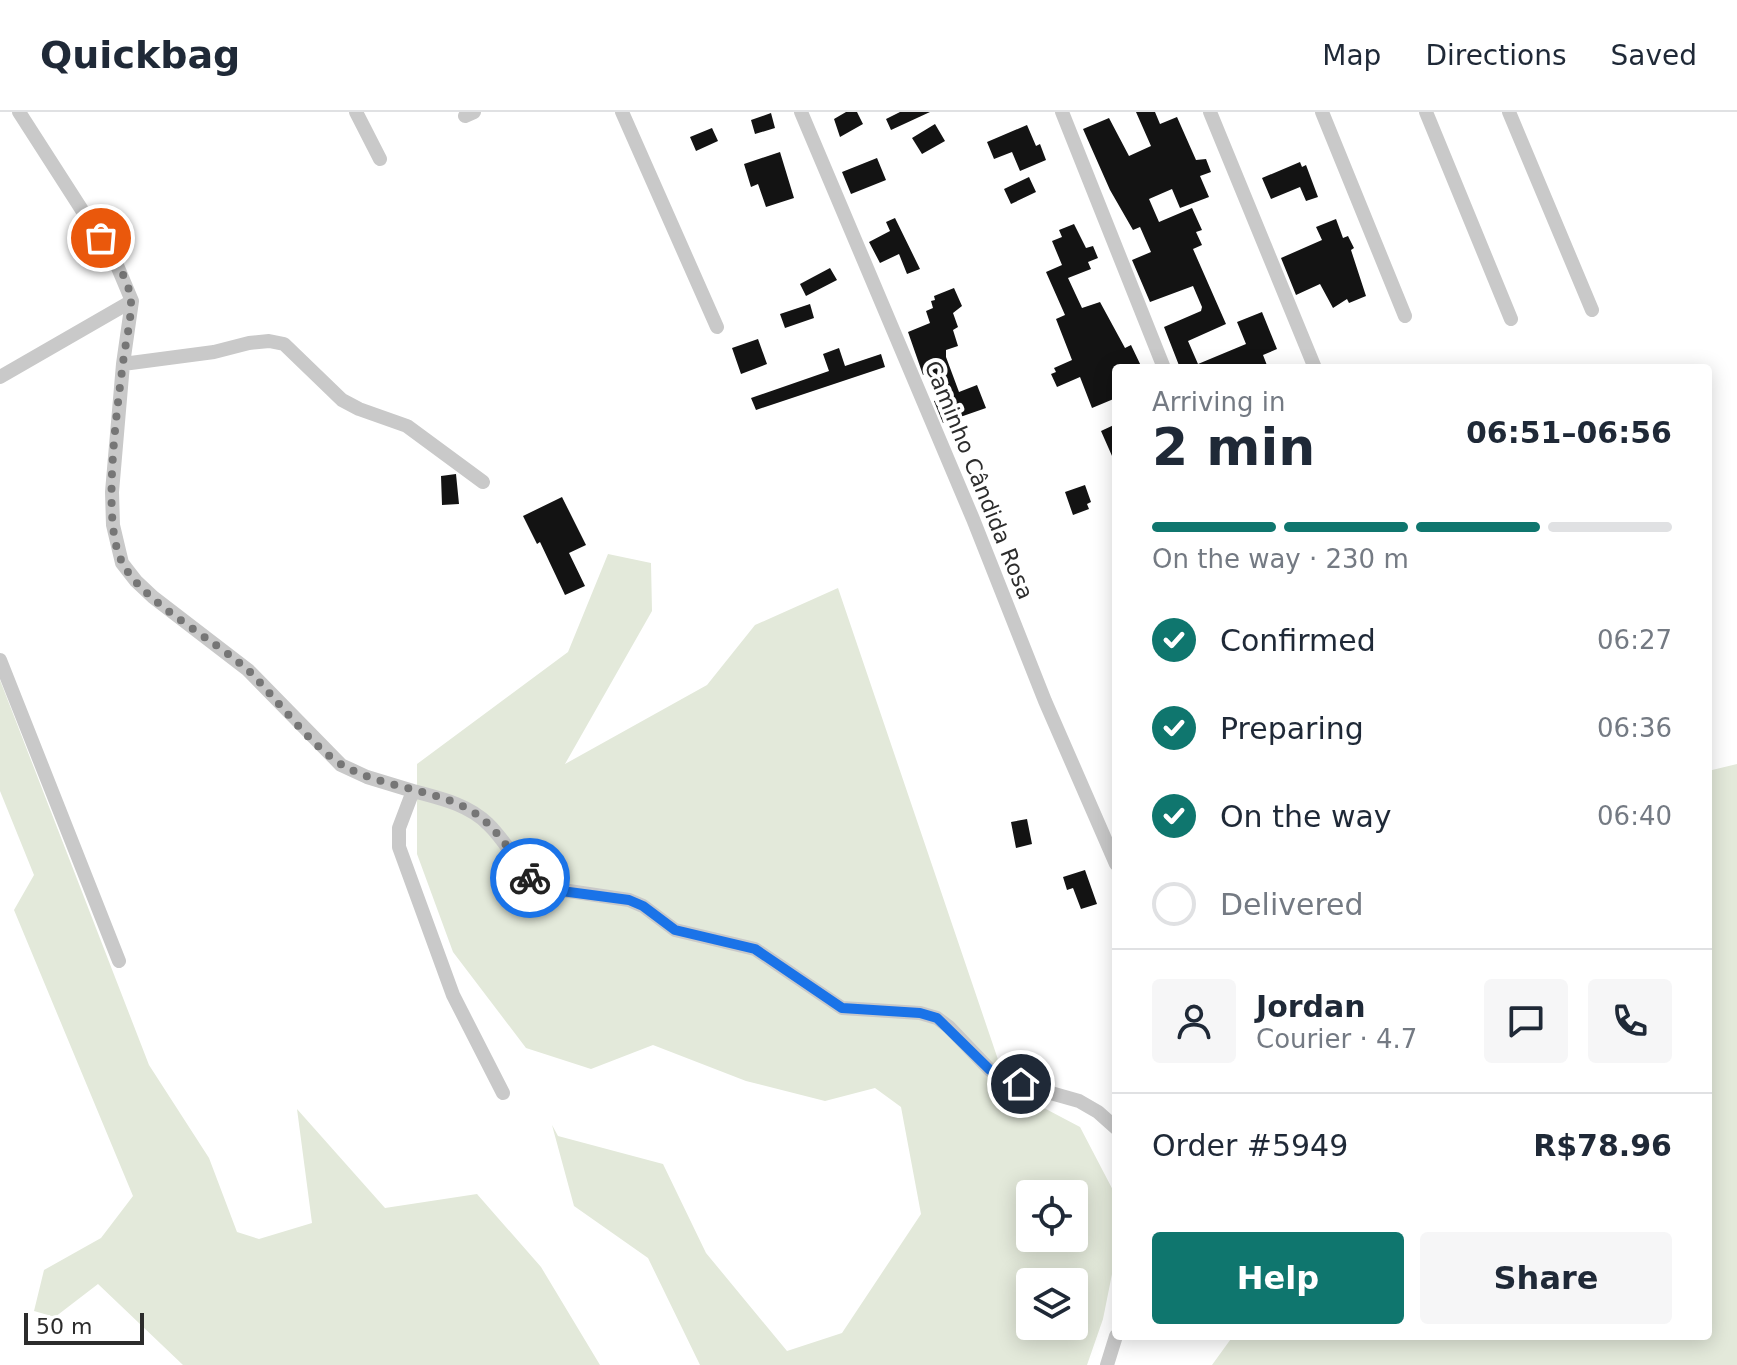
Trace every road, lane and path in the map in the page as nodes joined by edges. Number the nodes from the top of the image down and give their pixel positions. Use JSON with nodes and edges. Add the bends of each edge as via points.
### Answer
{"nodes":[{"id":1,"x":19,"y":112,"type":"edge"},
{"id":2,"x":356,"y":112,"type":"edge"},
{"id":3,"x":622,"y":112,"type":"edge"},
{"id":4,"x":801,"y":112,"type":"edge"},
{"id":5,"x":1062,"y":112,"type":"edge"},
{"id":6,"x":1210,"y":112,"type":"edge"},
{"id":7,"x":1322,"y":112,"type":"edge"},
{"id":8,"x":1426,"y":112,"type":"edge"},
{"id":9,"x":1509,"y":112,"type":"edge"},
{"id":10,"x":380,"y":159,"type":"dead end"},
{"id":11,"x":132,"y":301,"type":"junction"},
{"id":12,"x":1592,"y":310,"type":"dead end"},
{"id":13,"x":1405,"y":316,"type":"dead end"},
{"id":14,"x":1511,"y":319,"type":"dead end"},
{"id":15,"x":717,"y":327,"type":"dead end"},
{"id":16,"x":123,"y":364,"type":"junction"},
{"id":17,"x":1162,"y":364,"type":"edge"},
{"id":18,"x":1313,"y":364,"type":"edge"},
{"id":19,"x":0,"y":377,"type":"edge"},
{"id":20,"x":483,"y":482,"type":"dead end"},
{"id":21,"x":0,"y":660,"type":"edge"},
{"id":22,"x":413,"y":791,"type":"junction"},
{"id":23,"x":1112,"y":855,"type":"edge"},
{"id":24,"x":119,"y":961,"type":"dead end"},
{"id":25,"x":503,"y":1093,"type":"dead end"},
{"id":26,"x":1112,"y":1124,"type":"edge"},
{"id":27,"x":1115,"y":1340,"type":"edge"},
{"id":28,"x":1107,"y":1365,"type":"edge"}],
"edges":[{"from":1,"to":11,"type":"street","via":[[116,263]]},
{"from":2,"to":10,"type":"street"},
{"from":3,"to":15,"type":"street"},
{"from":4,"to":23,"type":"street","name":"Caminho Cândida Rosa"},
{"from":5,"to":17,"type":"street"},
{"from":6,"to":18,"type":"street"},
{"from":7,"to":13,"type":"street"},
{"from":8,"to":14,"type":"street"},
{"from":9,"to":12,"type":"street"},
{"from":11,"to":16,"type":"street"},
{"from":11,"to":19,"type":"street"},
{"from":16,"to":20,"type":"street","via":[[249,343],[284,344],[342,400],[407,426]]},
{"from":16,"to":22,"type":"street","via":[[112,492],[122,563],[153,597],[248,670],[341,765]]},
{"from":21,"to":24,"type":"street"},
{"from":22,"to":25,"type":"street","via":[[399,828],[399,847],[453,995]]},
{"from":22,"to":26,"type":"street","via":[[470,810],[489,824],[542,887],[629,900],[675,930],[755,949],[842,1008],[937,1018],[1005,1080],[1079,1101]]},
{"from":27,"to":28,"type":"street"}]}
